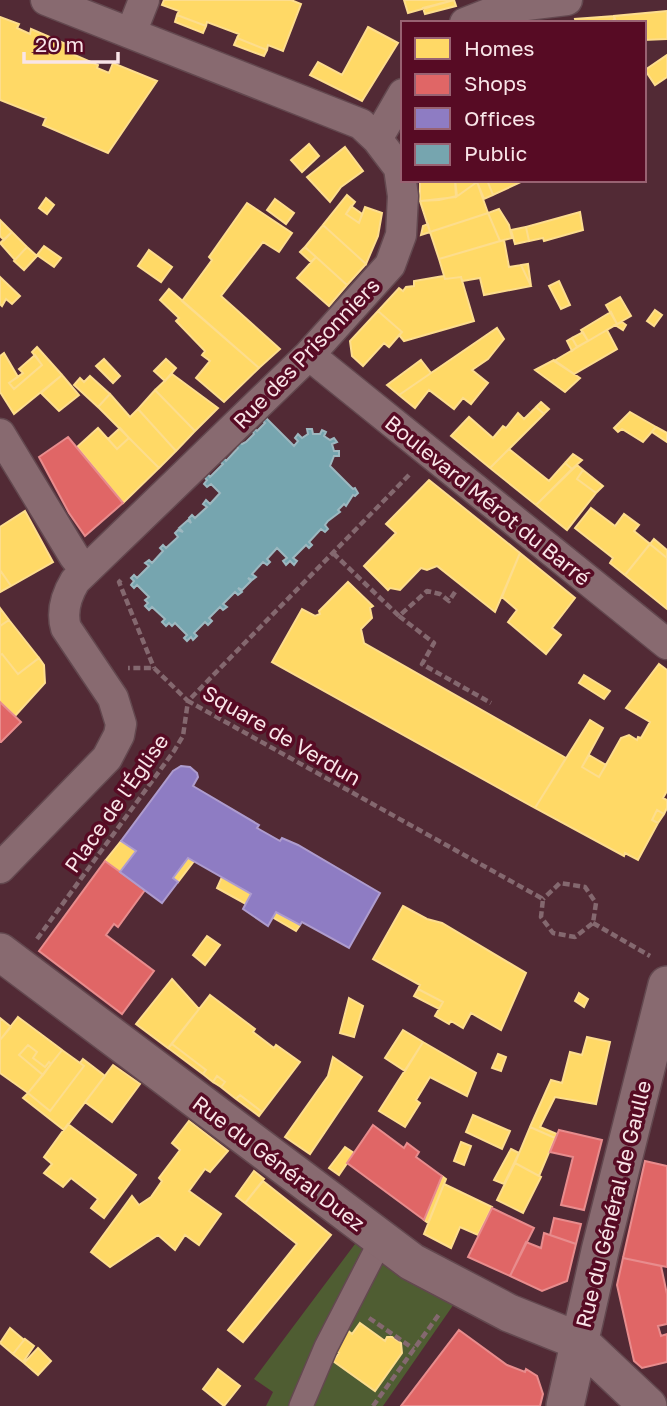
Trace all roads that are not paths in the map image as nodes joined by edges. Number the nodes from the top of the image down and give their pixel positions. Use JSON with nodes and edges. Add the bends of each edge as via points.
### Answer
{"nodes":[{"id":1,"x":46,"y":0,"type":"edge"},
{"id":2,"x":144,"y":0,"type":"edge"},
{"id":3,"x":567,"y":0,"type":"edge"},
{"id":4,"x":502,"y":4,"type":"edge"},
{"id":5,"x":469,"y":21,"type":"edge"},
{"id":6,"x":131,"y":33,"type":"junction"},
{"id":7,"x":401,"y":97,"type":"edge"},
{"id":8,"x":377,"y":139,"type":"junction"},
{"id":9,"x":401,"y":182,"type":"edge"},
{"id":10,"x":401,"y":182,"type":"edge"},
{"id":11,"x":309,"y":355,"type":"junction"},
{"id":12,"x":0,"y":434,"type":"edge"},
{"id":13,"x":85,"y":570,"type":"junction"},
{"id":14,"x":667,"y":644,"type":"edge"},
{"id":15,"x":0,"y":868,"type":"edge"},
{"id":16,"x":9,"y":959,"type":"edge"},
{"id":17,"x":662,"y":972,"type":"edge"},
{"id":18,"x":381,"y":1240,"type":"junction"},
{"id":19,"x":579,"y":1342,"type":"junction"},
{"id":20,"x":301,"y":1406,"type":"edge"},
{"id":21,"x":565,"y":1406,"type":"edge"},
{"id":22,"x":648,"y":1406,"type":"edge"}],
"edges":[{"from":1,"to":6,"type":"street","name":"Rue des Prisonniers"},
{"from":2,"to":6,"type":"street"},
{"from":3,"to":4,"type":"street"},
{"from":4,"to":5,"type":"street"},
{"from":6,"to":8,"type":"street","name":"Rue des Prisonniers","via":[[360,124]]},
{"from":7,"to":8,"type":"street"},
{"from":8,"to":9,"type":"street","name":"Rue des Prisonniers","via":[[399,167]]},
{"from":10,"to":11,"type":"street","name":"Rue des Prisonniers","via":[[401,235],[390,265]]},
{"from":11,"to":13,"type":"street","name":"Rue des Prisonniers"},
{"from":11,"to":14,"type":"street","name":"Boulevard Mérot du Barré"},
{"from":12,"to":13,"type":"street"},
{"from":13,"to":15,"type":"street","name":"Rue des Prisonniers","via":[[68,593],[63,618],[113,698],[121,724],[107,758]]},
{"from":16,"to":18,"type":"street","name":"Rue du Général Duez"},
{"from":17,"to":19,"type":"street","name":"Rue du Général de Gaulle"},
{"from":18,"to":19,"type":"street","name":"Rue du Général Duez","via":[[412,1262],[509,1313]]},
{"from":18,"to":20,"type":"street","via":[[326,1346]]},
{"from":19,"to":21,"type":"street","name":"Rue du Général de Gaulle"},
{"from":19,"to":22,"type":"street"}]}
